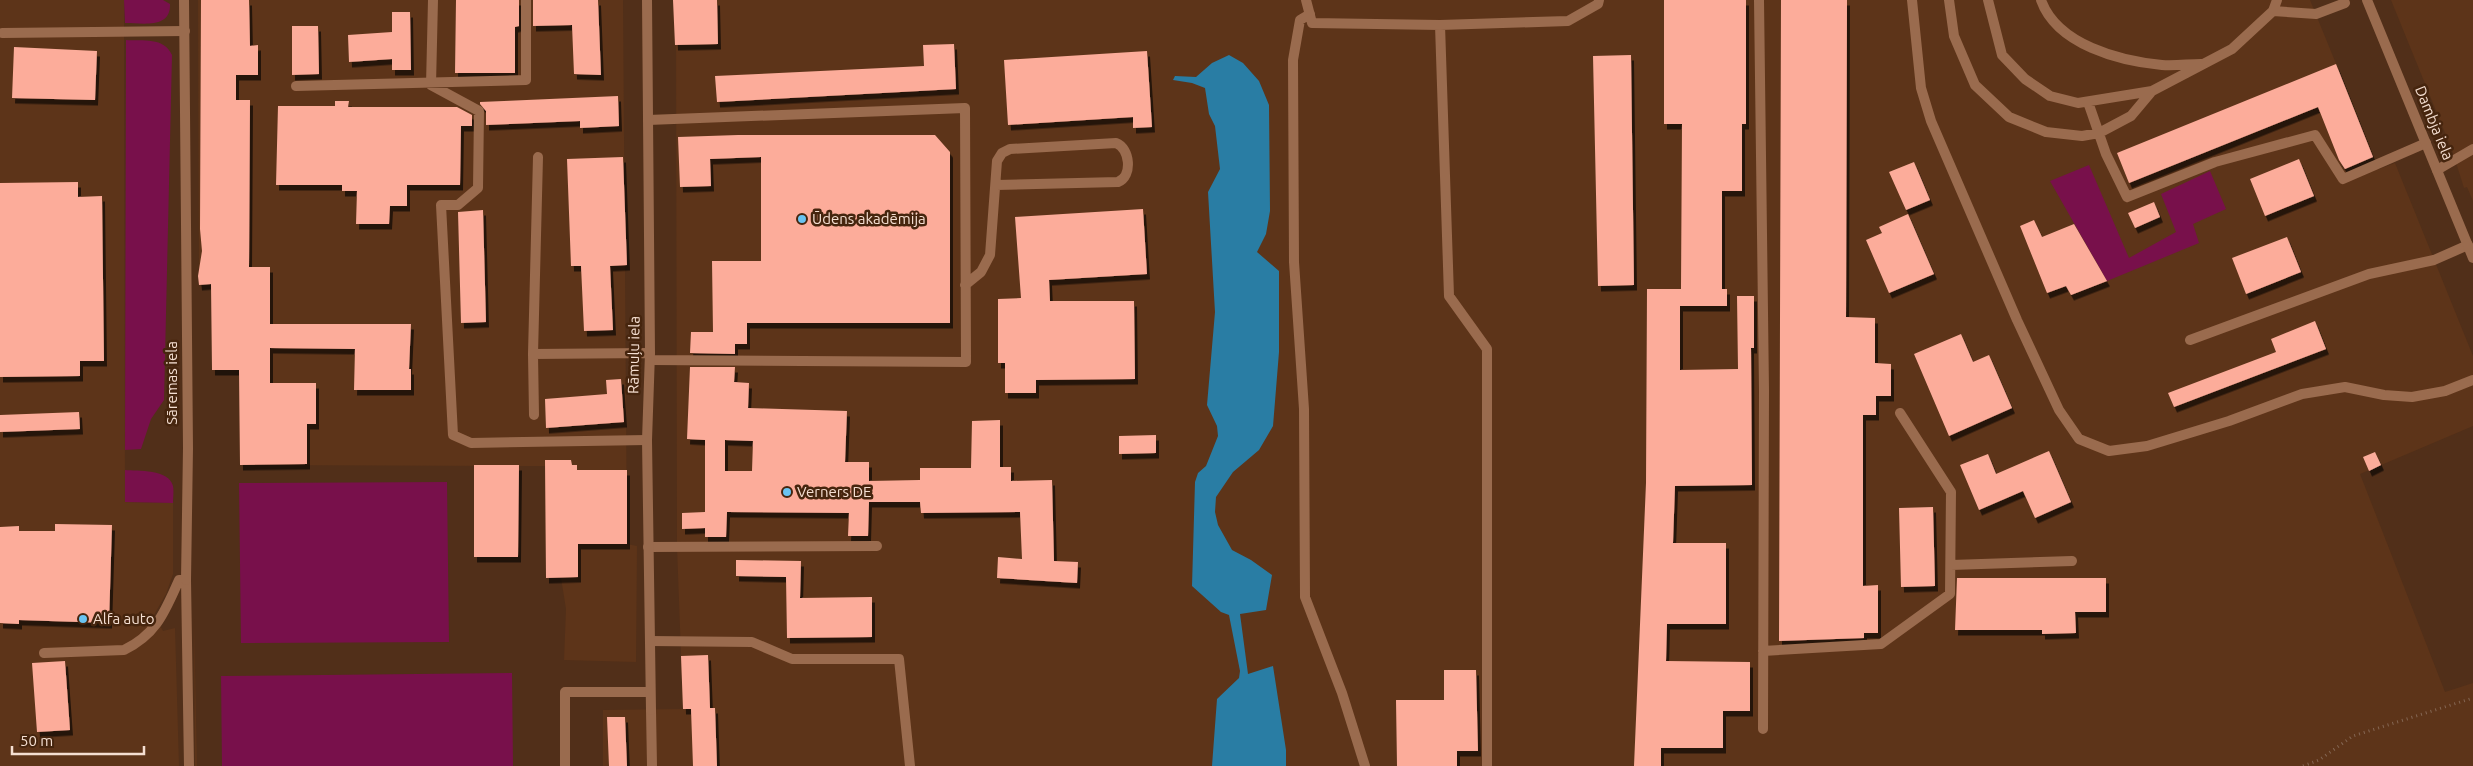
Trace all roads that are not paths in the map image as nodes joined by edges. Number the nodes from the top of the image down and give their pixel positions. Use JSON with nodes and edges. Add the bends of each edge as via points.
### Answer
{"nodes":[{"id":1,"x":184,"y":0,"type":"edge"},
{"id":2,"x":433,"y":0,"type":"edge"},
{"id":3,"x":526,"y":0,"type":"edge"},
{"id":4,"x":647,"y":0,"type":"edge"},
{"id":5,"x":1306,"y":0,"type":"edge"},
{"id":6,"x":1599,"y":0,"type":"edge"},
{"id":7,"x":1759,"y":0,"type":"edge"},
{"id":8,"x":1912,"y":0,"type":"edge"},
{"id":9,"x":1949,"y":0,"type":"edge"},
{"id":10,"x":1988,"y":0,"type":"edge"},
{"id":11,"x":2041,"y":0,"type":"edge"},
{"id":12,"x":2277,"y":0,"type":"edge"},
{"id":13,"x":2367,"y":0,"type":"edge"},
{"id":14,"x":2346,"y":1,"type":"edge"},
{"id":15,"x":2273,"y":11,"type":"junction"},
{"id":16,"x":1310,"y":14,"type":"junction"},
{"id":17,"x":1440,"y":25,"type":"junction"},
{"id":18,"x":185,"y":32,"type":"junction"},
{"id":19,"x":2,"y":33,"type":"dead end"},
{"id":20,"x":2205,"y":64,"type":"junction"},
{"id":21,"x":431,"y":83,"type":"junction"},
{"id":22,"x":296,"y":86,"type":"dead end"},
{"id":23,"x":2152,"y":91,"type":"junction"},
{"id":24,"x":2088,"y":102,"type":"junction"},
{"id":25,"x":648,"y":120,"type":"junction"},
{"id":26,"x":2099,"y":133,"type":"junction"},
{"id":27,"x":2426,"y":143,"type":"junction"},
{"id":28,"x":2473,"y":149,"type":"edge"},
{"id":29,"x":538,"y":156,"type":"dead end"},
{"id":30,"x":2437,"y":170,"type":"junction"},
{"id":31,"x":996,"y":185,"type":"junction"},
{"id":32,"x":2468,"y":245,"type":"junction"},
{"id":33,"x":2473,"y":258,"type":"edge"},
{"id":34,"x":966,"y":285,"type":"junction"},
{"id":35,"x":2190,"y":340,"type":"dead end"},
{"id":36,"x":533,"y":354,"type":"junction"},
{"id":37,"x":650,"y":357,"type":"junction"},
{"id":38,"x":2473,"y":380,"type":"edge"},
{"id":39,"x":1900,"y":413,"type":"dead end"},
{"id":40,"x":534,"y":416,"type":"dead end"},
{"id":41,"x":647,"y":440,"type":"junction"},
{"id":42,"x":877,"y":546,"type":"dead end"},
{"id":43,"x":648,"y":547,"type":"junction"},
{"id":44,"x":2072,"y":560,"type":"dead end"},
{"id":45,"x":1950,"y":565,"type":"junction"},
{"id":46,"x":186,"y":580,"type":"junction"},
{"id":47,"x":650,"y":641,"type":"junction"},
{"id":48,"x":1763,"y":650,"type":"junction"},
{"id":49,"x":44,"y":653,"type":"dead end"},
{"id":50,"x":650,"y":692,"type":"junction"},
{"id":51,"x":1763,"y":730,"type":"dead end"},
{"id":52,"x":189,"y":766,"type":"edge"},
{"id":53,"x":564,"y":766,"type":"edge"},
{"id":54,"x":652,"y":766,"type":"edge"},
{"id":55,"x":910,"y":766,"type":"edge"},
{"id":56,"x":1365,"y":766,"type":"edge"},
{"id":57,"x":1487,"y":766,"type":"edge"}],
"edges":[{"from":1,"to":18,"type":"street","name":"Sāremas iela"},
{"from":2,"to":21,"type":"street"},
{"from":3,"to":21,"type":"street","via":[[526,80]]},
{"from":4,"to":25,"type":"street","name":"Rāmuļu iela"},
{"from":5,"to":16,"type":"street"},
{"from":6,"to":17,"type":"street","via":[[1598,4],[1568,20]]},
{"from":7,"to":48,"type":"street","via":[[1764,390]]},
{"from":8,"to":38,"type":"street","via":[[1921,88],[1931,122],[2059,410],[2080,439],[2109,451],[2147,446],[2302,394],[2345,387],[2412,397],[2445,391]]},
{"from":9,"to":26,"type":"street","via":[[1954,36],[1976,85],[2009,117],[2046,132],[2082,136]]},
{"from":10,"to":24,"type":"street","via":[[2002,55],[2025,79],[2050,96],[2078,103]]},
{"from":11,"to":20,"type":"street","via":[[2063,32],[2087,47],[2163,65]]},
{"from":12,"to":15,"type":"street"},
{"from":13,"to":27,"type":"street","name":"Dambja iela"},
{"from":14,"to":15,"type":"street","via":[[2316,14]]},
{"from":15,"to":20,"type":"street","via":[[2232,49]]},
{"from":16,"to":17,"type":"street","via":[[1312,23]]},
{"from":16,"to":56,"type":"street","via":[[1300,20],[1293,60],[1294,262],[1304,408],[1305,597],[1342,693]]},
{"from":17,"to":57,"type":"street","via":[[1449,296],[1487,349]]},
{"from":18,"to":19,"type":"street"},
{"from":18,"to":46,"type":"street","name":"Sāremas iela"},
{"from":20,"to":23,"type":"street"},
{"from":21,"to":22,"type":"street"},
{"from":21,"to":41,"type":"street","via":[[479,111],[478,188],[458,204],[442,205],[453,435],[471,443]]},
{"from":23,"to":24,"type":"street"},
{"from":23,"to":26,"type":"street","via":[[2131,116]]},
{"from":24,"to":26,"type":"street"},
{"from":25,"to":34,"type":"street","via":[[965,108]]},
{"from":25,"to":37,"type":"street","name":"Rāmuļu iela"},
{"from":26,"to":27,"type":"street","via":[[2127,197],[2215,162],[2315,135],[2343,180]]},
{"from":27,"to":30,"type":"street","name":"Dambja iela"},
{"from":28,"to":30,"type":"street"},
{"from":29,"to":36,"type":"street"},
{"from":30,"to":32,"type":"street","name":"Dambja iela"},
{"from":31,"to":31,"type":"street","via":[[997,161],[1010,149],[1116,143],[1126,151],[1127,174],[1118,182]]},
{"from":31,"to":34,"type":"street","via":[[990,255],[980,272]]},
{"from":32,"to":33,"type":"street","name":"Dambja iela"},
{"from":32,"to":35,"type":"street","via":[[2434,260],[2369,274]]},
{"from":34,"to":37,"type":"street","via":[[966,362]]},
{"from":36,"to":37,"type":"street"},
{"from":36,"to":40,"type":"street"},
{"from":37,"to":41,"type":"street","name":"Rāmuļu iela"},
{"from":39,"to":45,"type":"street","via":[[1951,492]]},
{"from":41,"to":43,"type":"street","name":"Rāmuļu iela"},
{"from":42,"to":43,"type":"street"},
{"from":43,"to":47,"type":"street","name":"Rāmuļu iela"},
{"from":44,"to":45,"type":"street"},
{"from":45,"to":48,"type":"street","via":[[1950,594],[1881,644]]},
{"from":46,"to":49,"type":"street","via":[[179,580],[158,624],[124,650]]},
{"from":46,"to":52,"type":"street","name":"Sāremas iela"},
{"from":47,"to":50,"type":"street","name":"Rāmuļu iela"},
{"from":47,"to":55,"type":"street","via":[[752,642],[792,658],[899,659]]},
{"from":48,"to":51,"type":"street"},
{"from":50,"to":53,"type":"street","via":[[565,692]]},
{"from":50,"to":54,"type":"street","name":"Rāmuļu iela"}]}
